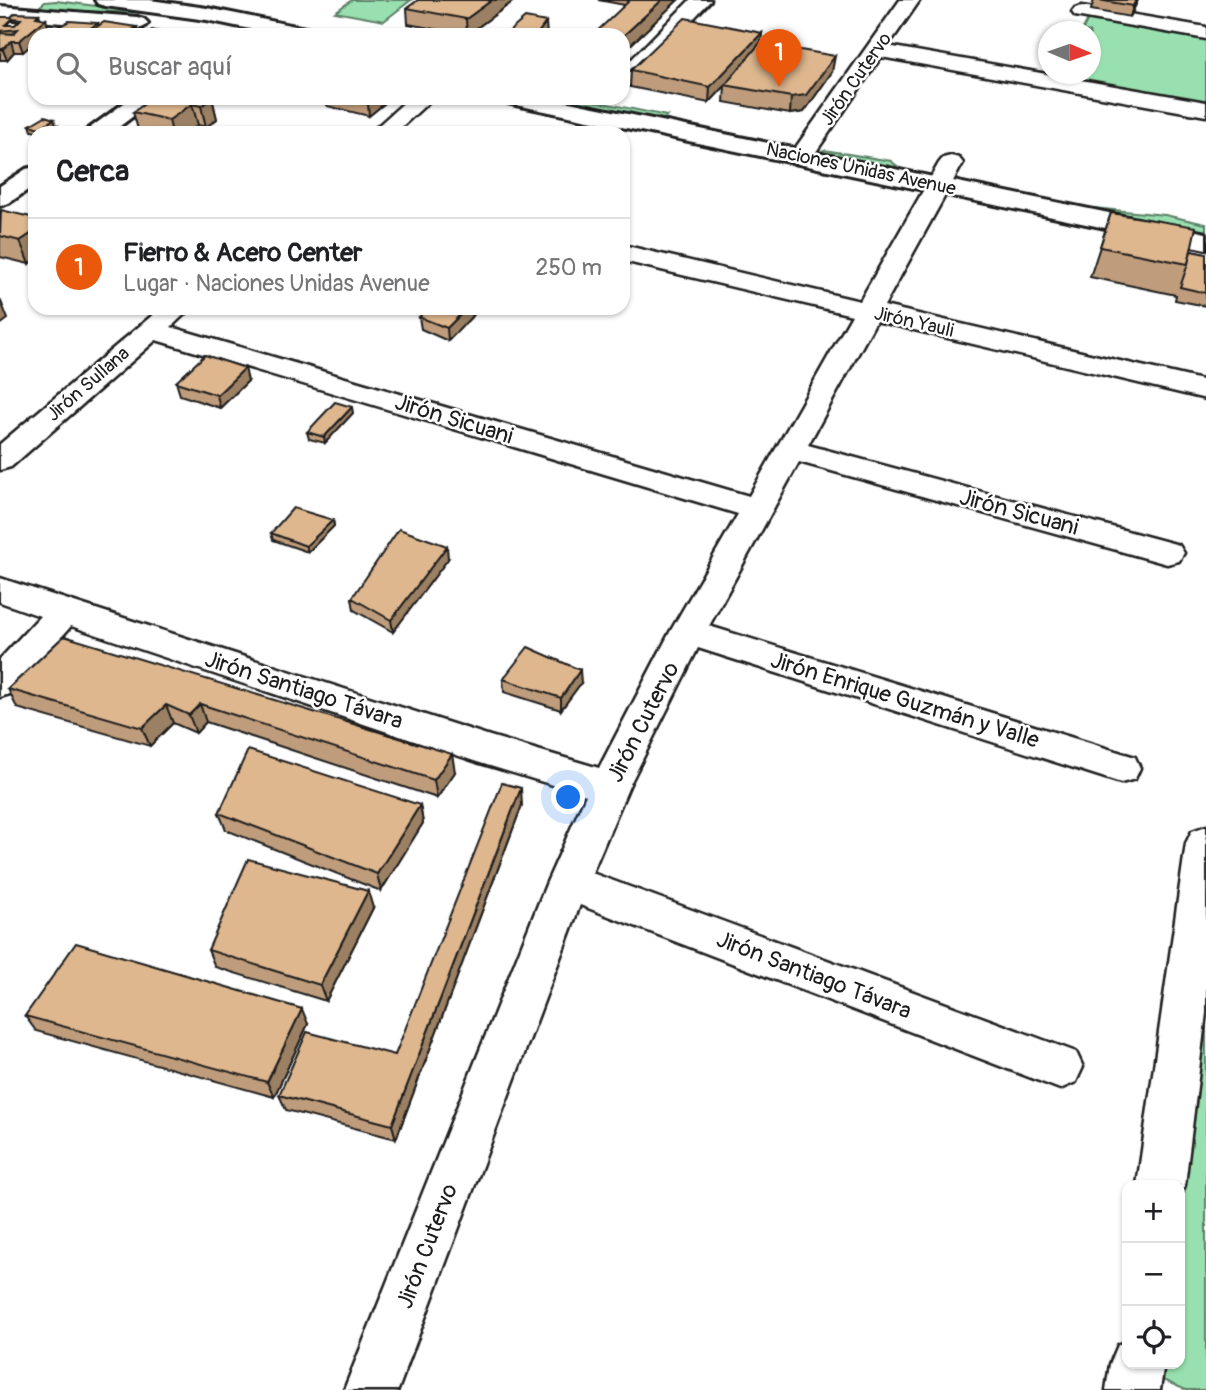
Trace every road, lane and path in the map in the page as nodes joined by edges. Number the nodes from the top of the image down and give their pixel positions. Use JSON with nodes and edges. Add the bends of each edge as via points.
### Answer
{"nodes":[{"id":1,"x":105,"y":0,"type":"edge"},
{"id":2,"x":701,"y":0,"type":"edge"},
{"id":3,"x":910,"y":0,"type":"edge"},
{"id":4,"x":1085,"y":6,"type":"edge"},
{"id":5,"x":17,"y":8,"type":"edge"},
{"id":6,"x":206,"y":25,"type":"edge"},
{"id":7,"x":234,"y":28,"type":"edge"},
{"id":8,"x":245,"y":28,"type":"edge"},
{"id":9,"x":1206,"y":33,"type":"edge"},
{"id":10,"x":876,"y":50,"type":"junction"},
{"id":11,"x":630,"y":73,"type":"edge"},
{"id":12,"x":1038,"y":76,"type":"edge"},
{"id":13,"x":1082,"y":84,"type":"edge"},
{"id":14,"x":630,"y":99,"type":"edge"},
{"id":15,"x":136,"y":105,"type":"edge"},
{"id":16,"x":414,"y":105,"type":"edge"},
{"id":17,"x":550,"y":105,"type":"edge"},
{"id":18,"x":1206,"y":109,"type":"edge"},
{"id":19,"x":104,"y":126,"type":"edge"},
{"id":20,"x":389,"y":126,"type":"edge"},
{"id":21,"x":816,"y":136,"type":"junction"},
{"id":22,"x":843,"y":141,"type":"dead end"},
{"id":23,"x":801,"y":157,"type":"junction"},
{"id":24,"x":947,"y":169,"type":"junction"},
{"id":25,"x":28,"y":179,"type":"edge"},
{"id":26,"x":0,"y":198,"type":"edge"},
{"id":27,"x":1206,"y":240,"type":"edge"},
{"id":28,"x":630,"y":255,"type":"edge"},
{"id":29,"x":868,"y":311,"type":"junction"},
{"id":30,"x":169,"y":315,"type":"edge"},
{"id":31,"x":152,"y":330,"type":"junction"},
{"id":32,"x":1206,"y":390,"type":"edge"},
{"id":33,"x":790,"y":450,"type":"junction"},
{"id":34,"x":0,"y":460,"type":"edge"},
{"id":35,"x":757,"y":509,"type":"junction"},
{"id":36,"x":1167,"y":553,"type":"dead end"},
{"id":37,"x":0,"y":590,"type":"edge"},
{"id":38,"x":64,"y":611,"type":"junction"},
{"id":39,"x":688,"y":632,"type":"junction"},
{"id":40,"x":0,"y":683,"type":"edge"},
{"id":41,"x":1121,"y":768,"type":"dead end"},
{"id":42,"x":609,"y":786,"type":"junction"},
{"id":43,"x":1206,"y":843,"type":"edge"},
{"id":44,"x":568,"y":882,"type":"junction"},
{"id":45,"x":1060,"y":1067,"type":"dead end"},
{"id":46,"x":1162,"y":1180,"type":"edge"},
{"id":47,"x":1136,"y":1369,"type":"edge"},
{"id":48,"x":371,"y":1390,"type":"edge"},
{"id":49,"x":1133,"y":1390,"type":"edge"}],
"edges":[{"from":1,"to":6,"type":"main road"},
{"from":2,"to":11,"type":"street"},
{"from":3,"to":10,"type":"street","name":"Jirón Cutervo"},
{"from":4,"to":9,"type":"street"},
{"from":5,"to":6,"type":"main road"},
{"from":6,"to":7,"type":"main road"},
{"from":6,"to":8,"type":"main road","via":[[271,5]]},
{"from":10,"to":12,"type":"street"},
{"from":10,"to":21,"type":"street","name":"Jirón Cutervo"},
{"from":13,"to":18,"type":"street"},
{"from":14,"to":21,"type":"main road","name":"Naciones Unidas Avenue"},
{"from":15,"to":19,"type":"main road"},
{"from":16,"to":20,"type":"street"},
{"from":17,"to":23,"type":"main road","name":"Naciones Unidas Avenue"},
{"from":21,"to":22,"type":"main road","name":"Naciones Unidas Avenue"},
{"from":21,"to":23,"type":"street","name":"Jirón Cutervo"},
{"from":23,"to":24,"type":"main road","name":"Naciones Unidas Avenue"},
{"from":24,"to":27,"type":"main road","name":"Naciones Unidas Avenue"},
{"from":24,"to":29,"type":"street","name":"Jirón Cutervo"},
{"from":25,"to":26,"type":"main road"},
{"from":28,"to":29,"type":"street","name":"Jirón Yauli"},
{"from":29,"to":32,"type":"street","name":"Jirón Yauli"},
{"from":29,"to":33,"type":"street","name":"Jirón Cutervo"},
{"from":30,"to":31,"type":"street","name":"Jirón Sullana"},
{"from":31,"to":34,"type":"street","name":"Jirón Sullana"},
{"from":31,"to":35,"type":"street","name":"Jirón Sicuani"},
{"from":33,"to":35,"type":"street","name":"Jirón Cutervo"},
{"from":33,"to":36,"type":"street","name":"Jirón Sicuani"},
{"from":35,"to":39,"type":"street","name":"Jirón Cutervo"},
{"from":37,"to":38,"type":"street","name":"Jirón Santiago Távara"},
{"from":38,"to":40,"type":"street"},
{"from":38,"to":42,"type":"street","name":"Jirón Santiago Távara"},
{"from":39,"to":41,"type":"street","name":"Jirón Enrique Guzmán y Valle"},
{"from":39,"to":42,"type":"street","name":"Jirón Cutervo"},
{"from":42,"to":44,"type":"street","name":"Jirón Cutervo"},
{"from":43,"to":46,"type":"street"},
{"from":44,"to":45,"type":"street","name":"Jirón Santiago Távara"},
{"from":44,"to":48,"type":"street","name":"Jirón Cutervo"},
{"from":47,"to":49,"type":"street"}]}
